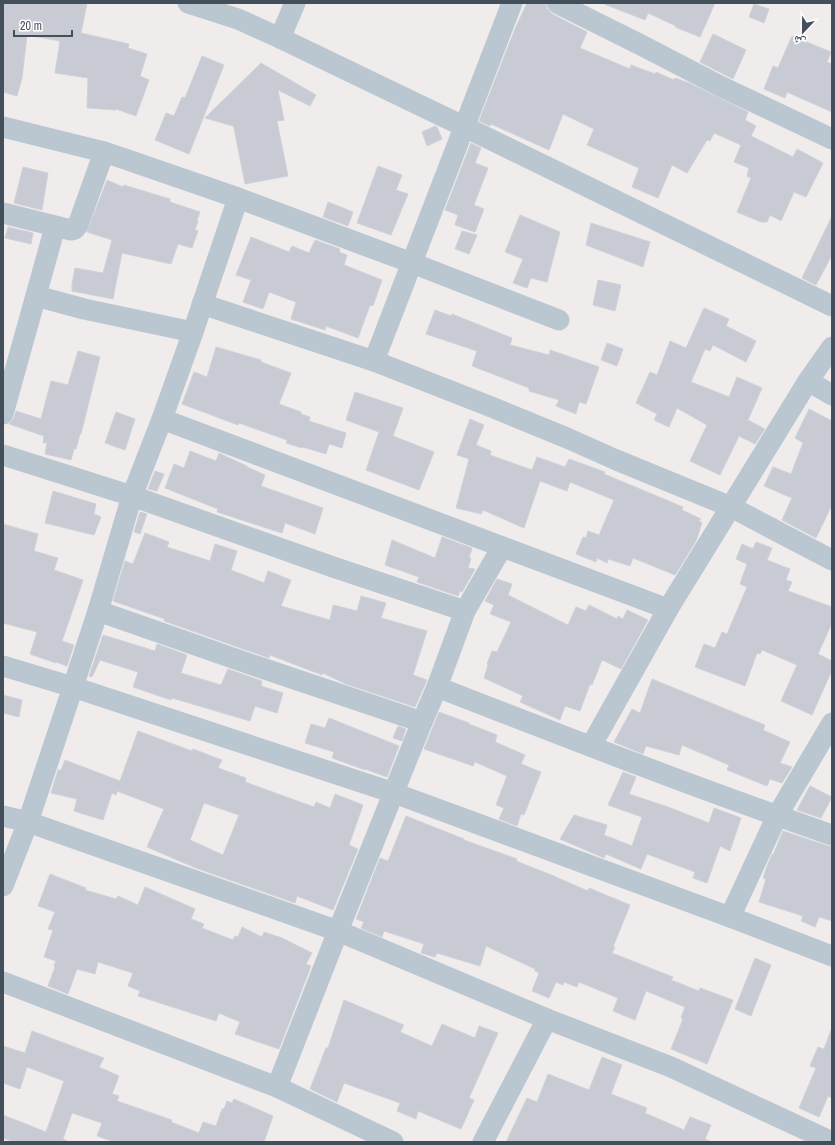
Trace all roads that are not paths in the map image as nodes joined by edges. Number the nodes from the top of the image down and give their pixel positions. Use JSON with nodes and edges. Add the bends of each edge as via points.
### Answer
{"nodes":[{"id":1,"x":188,"y":3,"type":"edge"},
{"id":2,"x":295,"y":3,"type":"edge"},
{"id":3,"x":512,"y":3,"type":"edge"},
{"id":4,"x":557,"y":3,"type":"edge"},
{"id":5,"x":280,"y":38,"type":"junction"},
{"id":6,"x":3,"y":127,"type":"edge"},
{"id":7,"x":465,"y":127,"type":"junction"},
{"id":8,"x":832,"y":139,"type":"edge"},
{"id":9,"x":104,"y":152,"type":"junction"},
{"id":10,"x":238,"y":198,"type":"junction"},
{"id":11,"x":3,"y":214,"type":"edge"},
{"id":12,"x":56,"y":227,"type":"junction"},
{"id":13,"x":412,"y":263,"type":"junction"},
{"id":14,"x":36,"y":296,"type":"junction"},
{"id":15,"x":202,"y":304,"type":"junction"},
{"id":16,"x":832,"y":306,"type":"edge"},
{"id":17,"x":559,"y":320,"type":"dead end"},
{"id":18,"x":193,"y":332,"type":"junction"},
{"id":19,"x":832,"y":347,"type":"edge"},
{"id":20,"x":374,"y":361,"type":"junction"},
{"id":21,"x":808,"y":381,"type":"junction"},
{"id":22,"x":832,"y":395,"type":"edge"},
{"id":23,"x":3,"y":414,"type":"edge"},
{"id":24,"x":162,"y":419,"type":"junction"},
{"id":25,"x":3,"y":455,"type":"edge"},
{"id":26,"x":132,"y":496,"type":"junction"},
{"id":27,"x":731,"y":507,"type":"junction"},
{"id":28,"x":502,"y":547,"type":"junction"},
{"id":29,"x":832,"y":560,"type":"edge"},
{"id":30,"x":668,"y":610,"type":"junction"},
{"id":31,"x":98,"y":611,"type":"junction"},
{"id":32,"x":465,"y":611,"type":"junction"},
{"id":33,"x":3,"y":666,"type":"edge"},
{"id":34,"x":73,"y":687,"type":"junction"},
{"id":35,"x":437,"y":687,"type":"junction"},
{"id":36,"x":422,"y":722,"type":"junction"},
{"id":37,"x":832,"y":723,"type":"edge"},
{"id":38,"x":591,"y":746,"type":"junction"},
{"id":39,"x":394,"y":793,"type":"junction"},
{"id":40,"x":3,"y":816,"type":"edge"},
{"id":41,"x":777,"y":816,"type":"junction"},
{"id":42,"x":28,"y":822,"type":"junction"},
{"id":43,"x":832,"y":835,"type":"edge"},
{"id":44,"x":3,"y":886,"type":"edge"},
{"id":45,"x":730,"y":917,"type":"junction"},
{"id":46,"x":338,"y":931,"type":"junction"},
{"id":47,"x":832,"y":956,"type":"edge"},
{"id":48,"x":3,"y":982,"type":"edge"},
{"id":49,"x":548,"y":1019,"type":"junction"},
{"id":50,"x":277,"y":1087,"type":"junction"},
{"id":51,"x":393,"y":1142,"type":"edge"},
{"id":52,"x":483,"y":1142,"type":"edge"},
{"id":53,"x":832,"y":1142,"type":"edge"}],
"edges":[{"from":1,"to":5,"type":"street","via":[[238,19]]},
{"from":2,"to":5,"type":"street"},
{"from":3,"to":7,"type":"street"},
{"from":4,"to":8,"type":"street","via":[[722,87]]},
{"from":5,"to":7,"type":"street"},
{"from":6,"to":9,"type":"street"},
{"from":7,"to":13,"type":"street"},
{"from":7,"to":16,"type":"street"},
{"from":9,"to":10,"type":"street"},
{"from":9,"to":12,"type":"street","via":[[78,225],[71,230]]},
{"from":10,"to":13,"type":"street"},
{"from":10,"to":15,"type":"street"},
{"from":11,"to":12,"type":"street"},
{"from":12,"to":14,"type":"street"},
{"from":13,"to":17,"type":"street"},
{"from":13,"to":20,"type":"street"},
{"from":14,"to":18,"type":"street"},
{"from":14,"to":23,"type":"street"},
{"from":15,"to":18,"type":"street"},
{"from":15,"to":20,"type":"street"},
{"from":18,"to":24,"type":"street"},
{"from":19,"to":21,"type":"street"},
{"from":20,"to":27,"type":"street"},
{"from":21,"to":22,"type":"street"},
{"from":21,"to":27,"type":"street"},
{"from":24,"to":26,"type":"street"},
{"from":24,"to":28,"type":"street"},
{"from":25,"to":26,"type":"street"},
{"from":26,"to":31,"type":"street"},
{"from":26,"to":32,"type":"street"},
{"from":27,"to":29,"type":"street"},
{"from":27,"to":30,"type":"street"},
{"from":28,"to":30,"type":"street"},
{"from":28,"to":32,"type":"street"},
{"from":30,"to":38,"type":"street"},
{"from":31,"to":34,"type":"street"},
{"from":31,"to":36,"type":"street"},
{"from":32,"to":35,"type":"street"},
{"from":33,"to":34,"type":"street"},
{"from":34,"to":39,"type":"street"},
{"from":34,"to":42,"type":"street"},
{"from":35,"to":36,"type":"street"},
{"from":35,"to":38,"type":"street"},
{"from":36,"to":39,"type":"street"},
{"from":37,"to":41,"type":"street"},
{"from":38,"to":41,"type":"street"},
{"from":39,"to":45,"type":"street"},
{"from":39,"to":46,"type":"street"},
{"from":40,"to":42,"type":"street"},
{"from":41,"to":43,"type":"street"},
{"from":41,"to":45,"type":"street"},
{"from":42,"to":44,"type":"street"},
{"from":42,"to":46,"type":"street"},
{"from":45,"to":47,"type":"street"},
{"from":46,"to":49,"type":"street"},
{"from":46,"to":50,"type":"street"},
{"from":48,"to":50,"type":"street"},
{"from":49,"to":52,"type":"street"},
{"from":49,"to":53,"type":"street","via":[[671,1068]]},
{"from":50,"to":51,"type":"street"}]}
